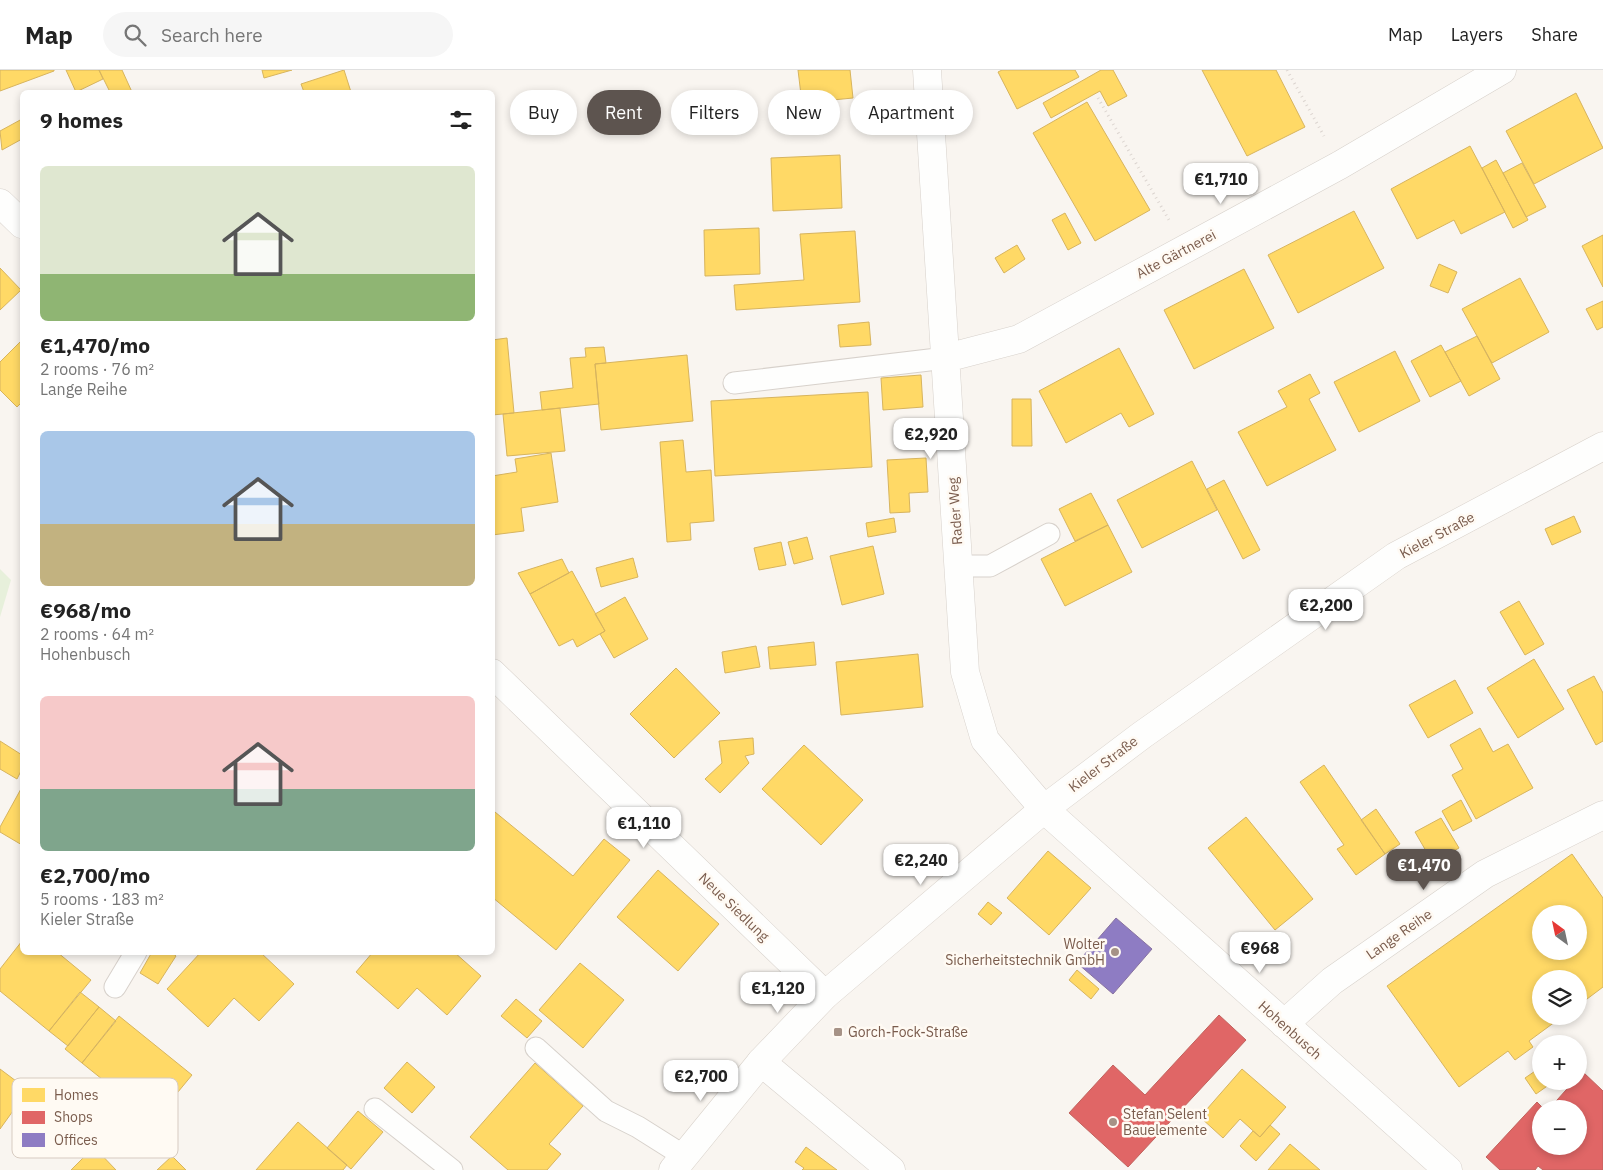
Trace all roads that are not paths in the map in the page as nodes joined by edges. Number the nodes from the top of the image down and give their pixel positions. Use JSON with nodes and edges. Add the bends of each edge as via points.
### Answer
{"nodes":[{"id":1,"x":927,"y":70,"type":"edge"},
{"id":2,"x":1502,"y":70,"type":"edge"},
{"id":3,"x":0,"y":203,"type":"edge"},
{"id":4,"x":20,"y":222,"type":"edge"},
{"id":5,"x":946,"y":358,"type":"junction"},
{"id":6,"x":734,"y":383,"type":"dead end"},
{"id":7,"x":1603,"y":446,"type":"edge"},
{"id":8,"x":1049,"y":534,"type":"dead end"},
{"id":9,"x":958,"y":566,"type":"junction"},
{"id":10,"x":495,"y":676,"type":"edge"},
{"id":11,"x":1044,"y":809,"type":"junction"},
{"id":12,"x":1603,"y":815,"type":"edge"},
{"id":13,"x":134,"y":955,"type":"edge"},
{"id":14,"x":115,"y":987,"type":"dead end"},
{"id":15,"x":825,"y":995,"type":"junction"},
{"id":16,"x":1284,"y":1024,"type":"junction"},
{"id":17,"x":536,"y":1048,"type":"dead end"},
{"id":18,"x":761,"y":1062,"type":"junction"},
{"id":19,"x":375,"y":1109,"type":"dead end"},
{"id":20,"x":678,"y":1163,"type":"edge"},
{"id":21,"x":452,"y":1170,"type":"edge"},
{"id":22,"x":890,"y":1170,"type":"edge"},
{"id":23,"x":1448,"y":1170,"type":"edge"}],
"edges":[{"from":1,"to":5,"type":"street","name":"Rader Weg"},
{"from":2,"to":5,"type":"street","name":"Alte Gärtnerei","via":[[1340,165],[1019,339]]},
{"from":3,"to":4,"type":"street"},
{"from":5,"to":6,"type":"lane"},
{"from":5,"to":9,"type":"street","name":"Rader Weg"},
{"from":7,"to":11,"type":"street","name":"Kieler Straße","via":[[1396,556],[1142,735]]},
{"from":8,"to":9,"type":"lane","via":[[990,566]]},
{"from":9,"to":11,"type":"street","name":"Rader Weg","via":[[965,672],[985,740]]},
{"from":10,"to":15,"type":"street","name":"Neue Siedlung"},
{"from":11,"to":15,"type":"street","name":"Kieler Straße"},
{"from":11,"to":16,"type":"street","name":"Hohenbusch"},
{"from":12,"to":16,"type":"street","name":"Lange Reihe","via":[[1485,874],[1332,981]]},
{"from":13,"to":14,"type":"lane"},
{"from":15,"to":18,"type":"street","name":"Kieler Straße"},
{"from":16,"to":23,"type":"street","name":"Hohenbusch"},
{"from":17,"to":20,"type":"lane","via":[[606,1111],[638,1127]]},
{"from":18,"to":20,"type":"street","name":"Kieler Straße"},
{"from":18,"to":22,"type":"street"},
{"from":19,"to":21,"type":"lane"}]}
